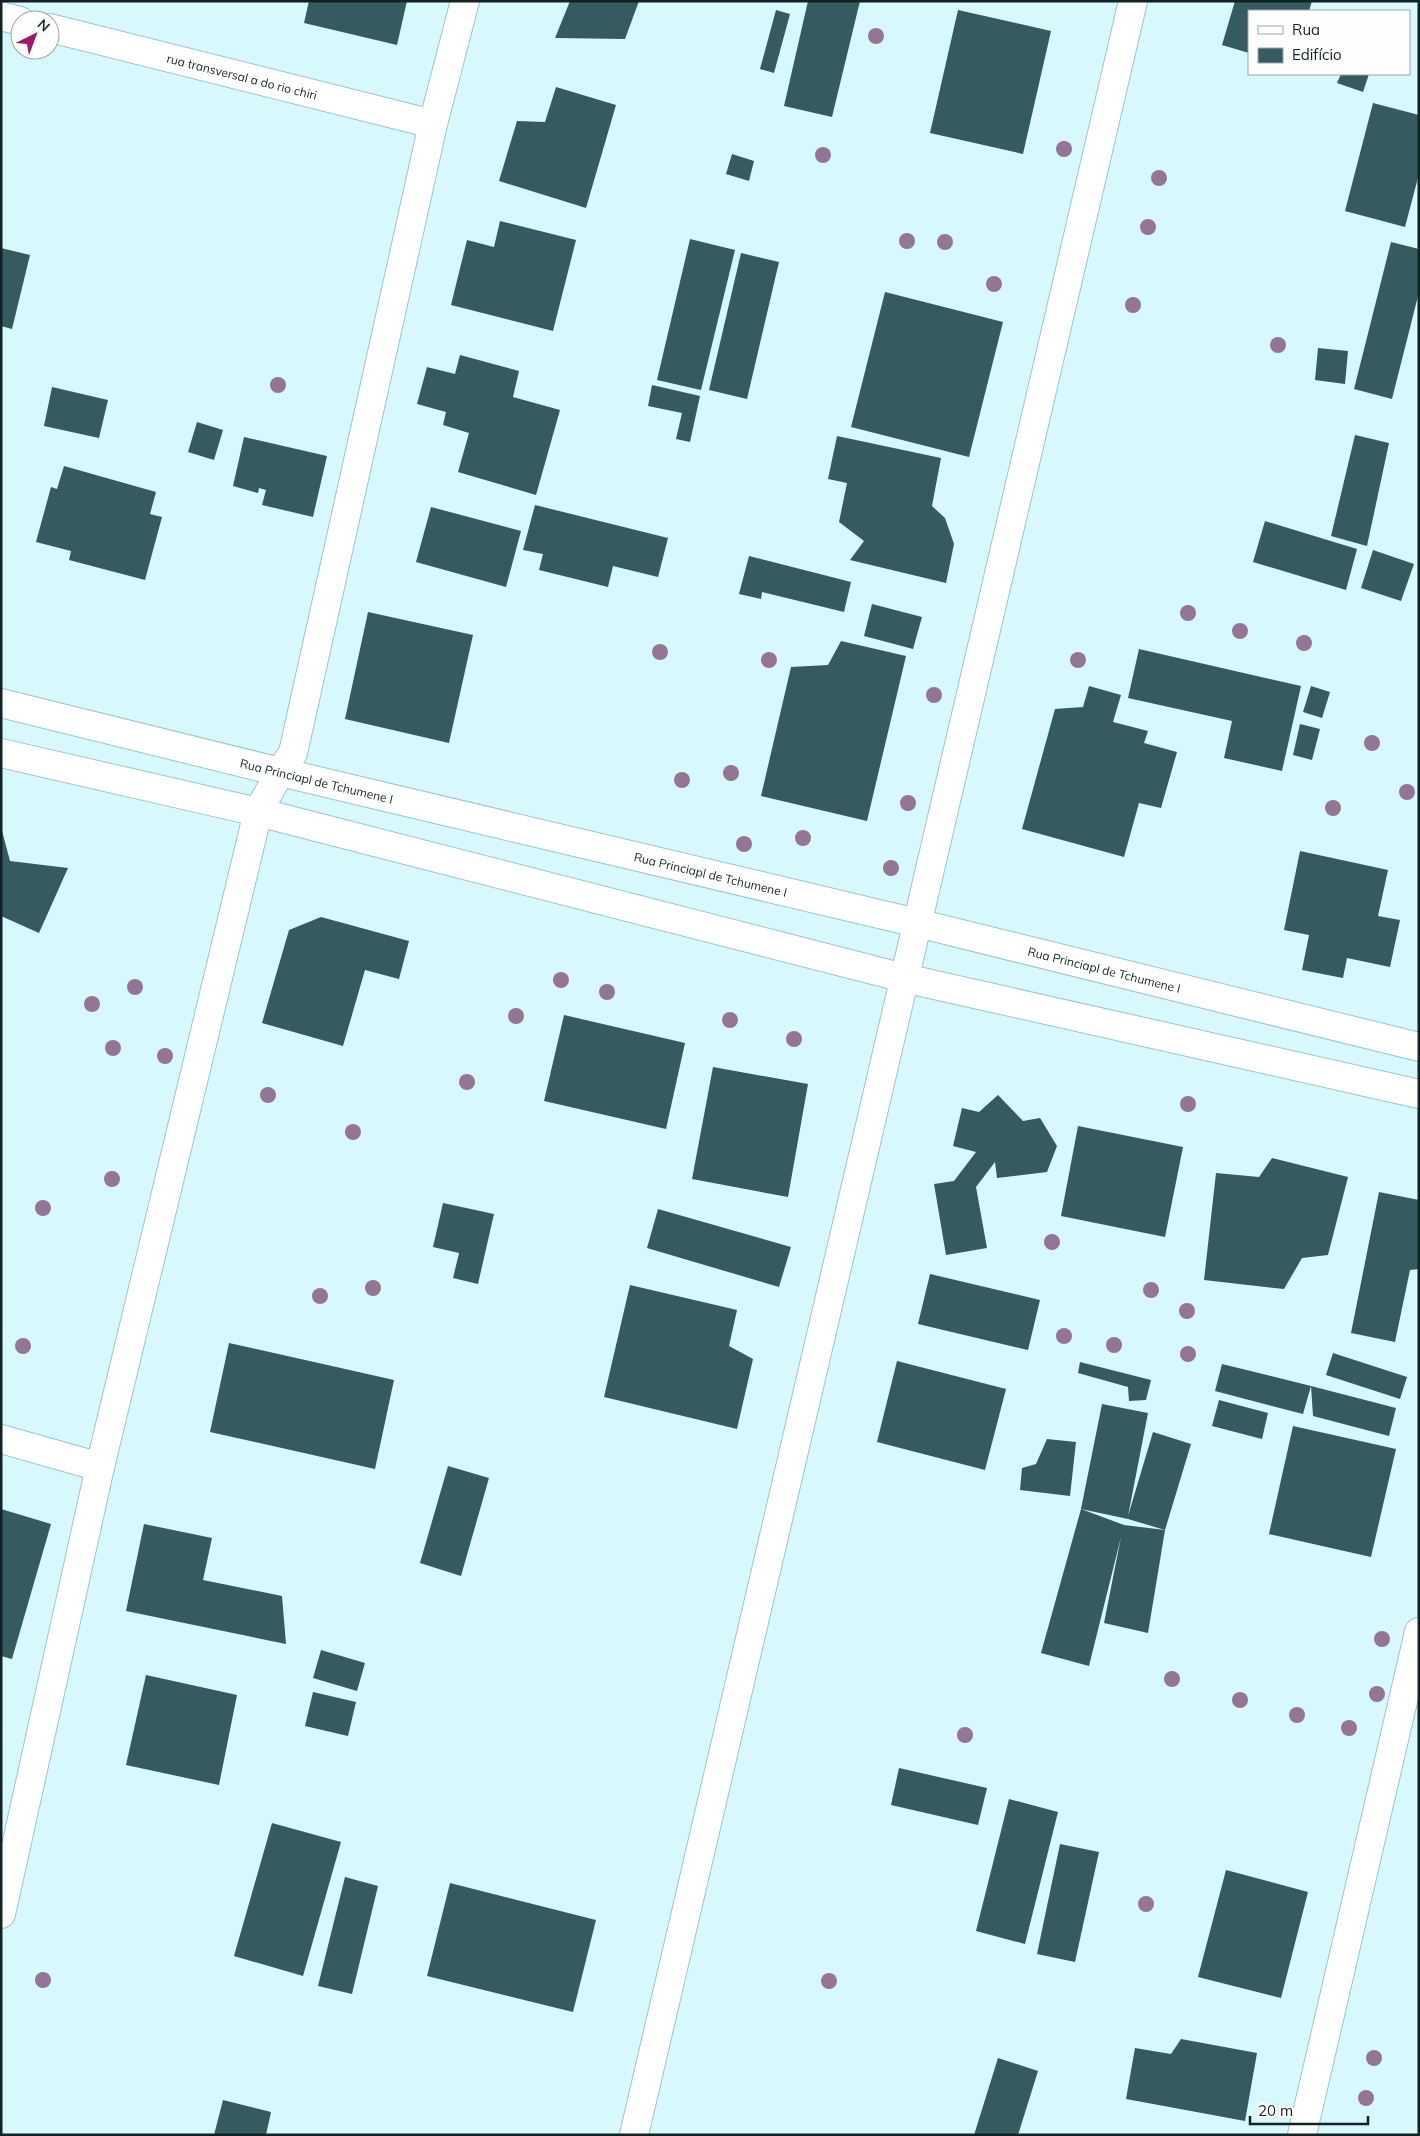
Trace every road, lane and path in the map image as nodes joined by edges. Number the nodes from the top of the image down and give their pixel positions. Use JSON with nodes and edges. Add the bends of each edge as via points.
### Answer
{"nodes":[{"id":1,"x":465,"y":1,"type":"edge"},
{"id":2,"x":1133,"y":1,"type":"edge"},
{"id":3,"x":60,"y":31,"type":"edge"},
{"id":4,"x":433,"y":124,"type":"junction"},
{"id":5,"x":1,"y":703,"type":"edge"},
{"id":6,"x":1,"y":754,"type":"edge"},
{"id":7,"x":280,"y":772,"type":"junction"},
{"id":8,"x":258,"y":812,"type":"junction"},
{"id":9,"x":917,"y":923,"type":"junction"},
{"id":10,"x":904,"y":978,"type":"junction"},
{"id":11,"x":1419,"y":1047,"type":"edge"},
{"id":12,"x":1419,"y":1094,"type":"edge"},
{"id":13,"x":1,"y":1439,"type":"edge"},
{"id":14,"x":100,"y":1466,"type":"junction"},
{"id":15,"x":1419,"y":1632,"type":"edge"},
{"id":16,"x":1,"y":1914,"type":"edge"},
{"id":17,"x":634,"y":2135,"type":"edge"},
{"id":18,"x":1302,"y":2135,"type":"edge"}],
"edges":[{"from":1,"to":4,"type":"street"},
{"from":2,"to":9,"type":"street"},
{"from":3,"to":4,"type":"street","name":"rua transversal a do rio chiri"},
{"from":4,"to":7,"type":"street","via":[[293,753]]},
{"from":5,"to":7,"type":"street","name":"Rua Princiapl de Tchumene I"},
{"from":6,"to":8,"type":"street"},
{"from":7,"to":8,"type":"street"},
{"from":7,"to":9,"type":"street","name":"Rua Princiapl de Tchumene I"},
{"from":8,"to":10,"type":"street"},
{"from":8,"to":14,"type":"street"},
{"from":9,"to":10,"type":"street"},
{"from":9,"to":11,"type":"street","name":"Rua Princiapl de Tchumene I"},
{"from":10,"to":12,"type":"street"},
{"from":10,"to":17,"type":"street"},
{"from":13,"to":14,"type":"street"},
{"from":14,"to":16,"type":"street"},
{"from":15,"to":18,"type":"street"}]}
